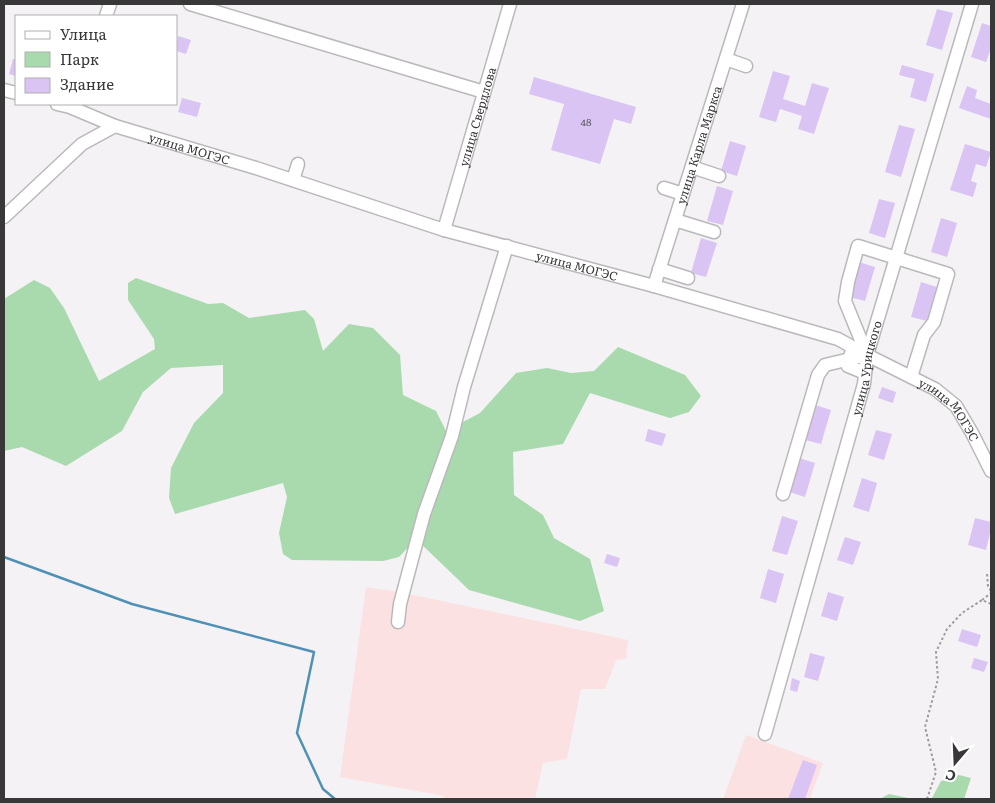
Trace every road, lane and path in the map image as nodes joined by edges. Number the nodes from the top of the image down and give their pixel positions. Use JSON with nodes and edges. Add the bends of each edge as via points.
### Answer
{"nodes":[{"id":1,"x":190,"y":4,"type":"edge"},
{"id":2,"x":510,"y":4,"type":"edge"},
{"id":3,"x":743,"y":4,"type":"edge"},
{"id":4,"x":972,"y":4,"type":"edge"},
{"id":5,"x":726,"y":59,"type":"junction"},
{"id":6,"x":746,"y":66,"type":"dead end"},
{"id":7,"x":484,"y":92,"type":"junction"},
{"id":8,"x":63,"y":105,"type":"edge"},
{"id":9,"x":76,"y":107,"type":"edge"},
{"id":10,"x":115,"y":126,"type":"junction"},
{"id":11,"x":298,"y":164,"type":"dead end"},
{"id":12,"x":692,"y":167,"type":"junction"},
{"id":13,"x":719,"y":176,"type":"dead end"},
{"id":14,"x":293,"y":180,"type":"junction"},
{"id":15,"x":664,"y":188,"type":"dead end"},
{"id":16,"x":683,"y":194,"type":"junction"},
{"id":17,"x":4,"y":217,"type":"edge"},
{"id":18,"x":675,"y":220,"type":"junction"},
{"id":19,"x":444,"y":230,"type":"junction"},
{"id":20,"x":714,"y":232,"type":"dead end"},
{"id":21,"x":507,"y":246,"type":"junction"},
{"id":22,"x":896,"y":257,"type":"junction"},
{"id":23,"x":659,"y":269,"type":"junction"},
{"id":24,"x":688,"y":278,"type":"dead end"},
{"id":25,"x":654,"y":286,"type":"junction"},
{"id":26,"x":851,"y":353,"type":"junction"},
{"id":27,"x":867,"y":355,"type":"junction"},
{"id":28,"x":865,"y":372,"type":"junction"},
{"id":29,"x":911,"y":377,"type":"junction"},
{"id":30,"x":991,"y":472,"type":"edge"},
{"id":31,"x":783,"y":494,"type":"dead end"},
{"id":32,"x":987,"y":574,"type":"dead end"},
{"id":33,"x":991,"y":592,"type":"edge"},
{"id":34,"x":982,"y":600,"type":"junction"},
{"id":35,"x":991,"y":604,"type":"edge"},
{"id":36,"x":398,"y":622,"type":"dead end"},
{"id":37,"x":765,"y":734,"type":"dead end"},
{"id":38,"x":927,"y":799,"type":"edge"}],
"edges":[{"from":1,"to":7,"type":"street"},
{"from":2,"to":7,"type":"street","name":"улица Свердлова"},
{"from":3,"to":5,"type":"street","name":"улица Карла Маркса"},
{"from":4,"to":22,"type":"street","name":"улица Урицкого"},
{"from":5,"to":6,"type":"street"},
{"from":5,"to":12,"type":"street","name":"улица Карла Маркса"},
{"from":7,"to":19,"type":"street","name":"улица Свердлова"},
{"from":8,"to":9,"type":"street","name":"улица МОГЭС"},
{"from":9,"to":10,"type":"street","name":"улица МОГЭС"},
{"from":10,"to":14,"type":"street","name":"улица МОГЭС"},
{"from":10,"to":17,"type":"street","via":[[82,144]]},
{"from":11,"to":14,"type":"street"},
{"from":12,"to":13,"type":"street"},
{"from":12,"to":16,"type":"street","name":"улица Карла Маркса"},
{"from":14,"to":19,"type":"street","name":"улица МОГЭС"},
{"from":15,"to":16,"type":"street"},
{"from":16,"to":18,"type":"street","name":"улица Карла Маркса"},
{"from":18,"to":20,"type":"street"},
{"from":18,"to":23,"type":"street","name":"улица Карла Маркса"},
{"from":19,"to":21,"type":"street","name":"улица МОГЭС"},
{"from":21,"to":25,"type":"street","name":"улица МОГЭС"},
{"from":21,"to":36,"type":"street","via":[[452,436],[424,514]]},
{"from":22,"to":27,"type":"street","name":"улица Урицкого"},
{"from":22,"to":27,"type":"street","via":[[858,246],[845,301]]},
{"from":22,"to":29,"type":"street","via":[[948,274],[934,322],[924,335]]},
{"from":23,"to":24,"type":"street"},
{"from":23,"to":25,"type":"street","name":"улица Карла Маркса"},
{"from":25,"to":26,"type":"street","name":"улица МОГЭС","via":[[838,339]]},
{"from":26,"to":27,"type":"street","name":"улица МОГЭС"},
{"from":26,"to":28,"type":"street","via":[[848,366]]},
{"from":26,"to":31,"type":"street","via":[[825,364],[818,375]]},
{"from":27,"to":28,"type":"street","name":"улица Урицкого"},
{"from":27,"to":29,"type":"street","name":"улица МОГЭС"},
{"from":28,"to":37,"type":"street","name":"улица Урицкого"},
{"from":29,"to":30,"type":"street","name":"улица МОГЭС","via":[[935,389],[956,406]]},
{"from":32,"to":33,"type":"path"},
{"from":33,"to":34,"type":"path"},
{"from":34,"to":35,"type":"path"},
{"from":34,"to":38,"type":"path","via":[[962,613],[947,629],[936,652],[938,679],[925,727],[936,772]]}]}
